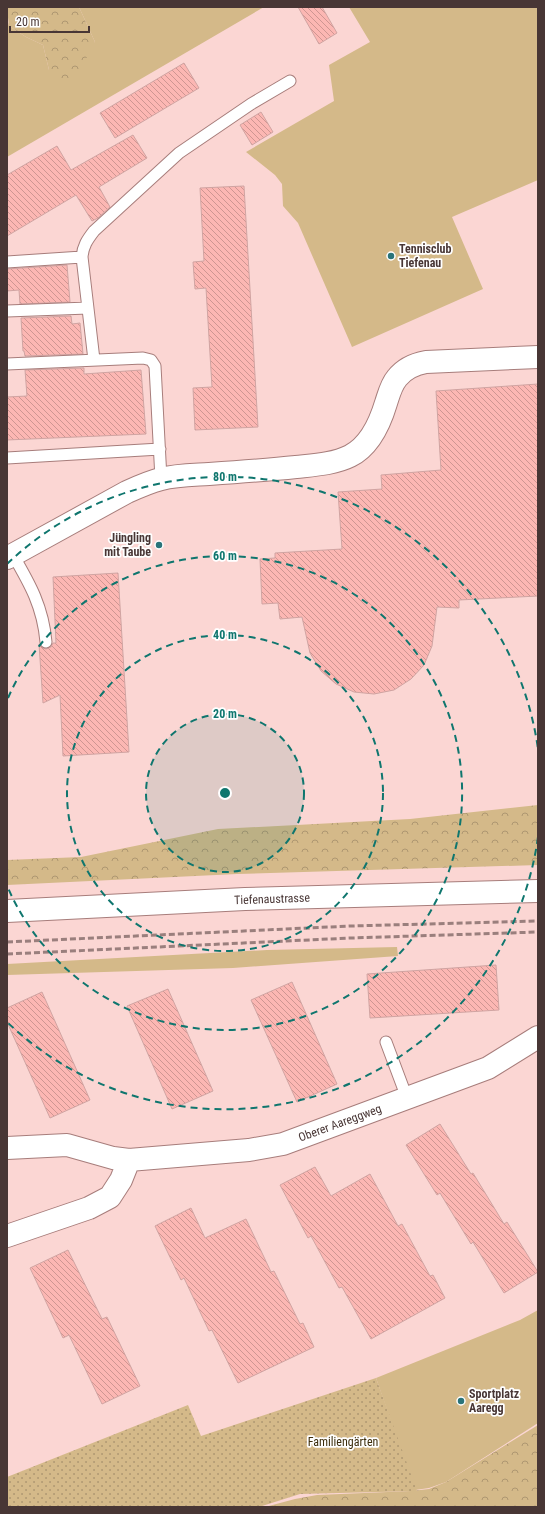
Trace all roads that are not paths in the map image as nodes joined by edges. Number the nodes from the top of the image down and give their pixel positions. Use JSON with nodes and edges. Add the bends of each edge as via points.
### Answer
{"nodes":[{"id":1,"x":290,"y":81,"type":"dead end"},
{"id":2,"x":82,"y":257,"type":"junction"},
{"id":3,"x":7,"y":262,"type":"edge"},
{"id":4,"x":88,"y":308,"type":"junction"},
{"id":5,"x":7,"y":311,"type":"edge"},
{"id":6,"x":538,"y":357,"type":"edge"},
{"id":7,"x":94,"y":360,"type":"junction"},
{"id":8,"x":7,"y":364,"type":"edge"},
{"id":9,"x":160,"y":449,"type":"junction"},
{"id":10,"x":7,"y":458,"type":"edge"},
{"id":11,"x":161,"y":479,"type":"junction"},
{"id":12,"x":10,"y":556,"type":"edge"},
{"id":13,"x":46,"y":642,"type":"dead end"},
{"id":14,"x":538,"y":891,"type":"edge"},
{"id":15,"x":7,"y":911,"type":"edge"},
{"id":16,"x":538,"y":1037,"type":"edge"},
{"id":17,"x":386,"y":1042,"type":"dead end"},
{"id":18,"x":407,"y":1098,"type":"junction"},
{"id":19,"x":7,"y":1148,"type":"edge"},
{"id":20,"x":129,"y":1160,"type":"junction"},
{"id":21,"x":7,"y":1236,"type":"edge"}],
"edges":[{"from":1,"to":2,"type":"lane","via":[[179,153],[94,231],[84,244]]},
{"from":2,"to":3,"type":"lane"},
{"from":2,"to":4,"type":"lane"},
{"from":4,"to":5,"type":"lane"},
{"from":4,"to":7,"type":"lane"},
{"from":6,"to":11,"type":"street","via":[[426,362],[411,367],[394,381],[378,424],[365,444],[355,453],[340,459],[276,469]]},
{"from":7,"to":8,"type":"lane"},
{"from":7,"to":9,"type":"lane","via":[[148,358],[154,363]]},
{"from":9,"to":10,"type":"lane"},
{"from":9,"to":11,"type":"lane"},
{"from":11,"to":12,"type":"street","via":[[127,492]]},
{"from":12,"to":13,"type":"lane","via":[[30,584],[42,617]]},
{"from":14,"to":15,"type":"street","name":"Tiefenaustrasse","via":[[245,899]]},
{"from":16,"to":18,"type":"street","name":"Oberer Aareggweg","via":[[488,1068]]},
{"from":17,"to":18,"type":"lane"},
{"from":18,"to":20,"type":"street","name":"Oberer Aareggweg","via":[[283,1144],[249,1150]]},
{"from":19,"to":20,"type":"street","name":"Oberer Aareggweg","via":[[67,1145]]},
{"from":20,"to":21,"type":"street","via":[[121,1180],[110,1197],[89,1208]]}]}
